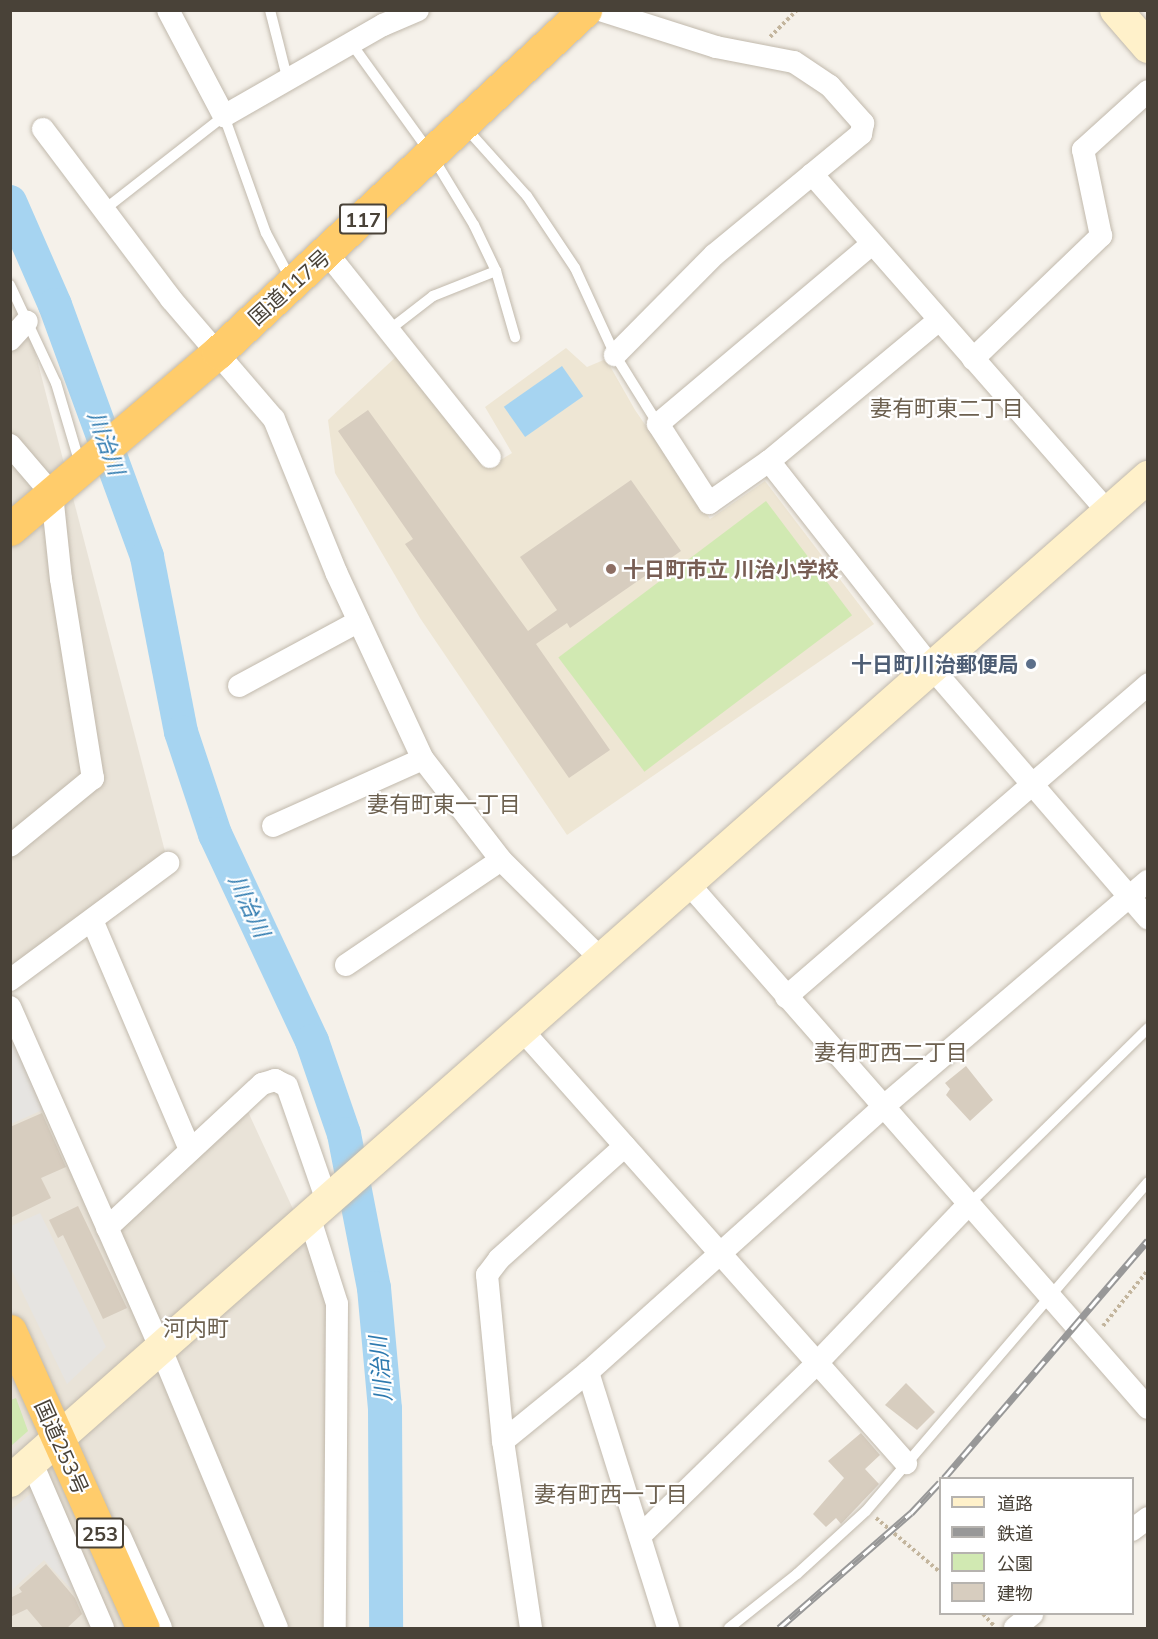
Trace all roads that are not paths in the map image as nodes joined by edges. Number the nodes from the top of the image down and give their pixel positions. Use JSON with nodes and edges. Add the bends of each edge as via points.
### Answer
{"nodes":[{"id":1,"x":168,"y":10,"type":"edge"},
{"id":2,"x":270,"y":10,"type":"edge"},
{"id":3,"x":418,"y":10,"type":"edge"},
{"id":4,"x":585,"y":10,"type":"edge"},
{"id":5,"x":600,"y":10,"type":"edge"},
{"id":6,"x":351,"y":43,"type":"junction"},
{"id":7,"x":288,"y":81,"type":"junction"},
{"id":8,"x":1148,"y":91,"type":"edge"},
{"id":9,"x":224,"y":116,"type":"junction"},
{"id":10,"x":461,"y":123,"type":"junction"},
{"id":11,"x":42,"y":129,"type":"dead end"},
{"id":12,"x":431,"y":154,"type":"junction"},
{"id":13,"x":812,"y":174,"type":"junction"},
{"id":14,"x":105,"y":209,"type":"junction"},
{"id":15,"x":872,"y":244,"type":"junction"},
{"id":16,"x":327,"y":253,"type":"junction"},
{"id":17,"x":496,"y":271,"type":"junction"},
{"id":18,"x":293,"y":284,"type":"junction"},
{"id":19,"x":10,"y":285,"type":"edge"},
{"id":20,"x":939,"y":320,"type":"junction"},
{"id":21,"x":27,"y":321,"type":"junction"},
{"id":22,"x":389,"y":330,"type":"junction"},
{"id":23,"x":515,"y":338,"type":"dead end"},
{"id":24,"x":10,"y":340,"type":"edge"},
{"id":25,"x":218,"y":352,"type":"junction"},
{"id":26,"x":615,"y":355,"type":"junction"},
{"id":27,"x":973,"y":359,"type":"junction"},
{"id":28,"x":657,"y":424,"type":"junction"},
{"id":29,"x":10,"y":445,"type":"edge"},
{"id":30,"x":490,"y":457,"type":"dead end"},
{"id":31,"x":769,"y":461,"type":"junction"},
{"id":32,"x":82,"y":470,"type":"junction"},
{"id":33,"x":1148,"y":477,"type":"edge"},
{"id":34,"x":52,"y":494,"type":"junction"},
{"id":35,"x":1107,"y":511,"type":"junction"},
{"id":36,"x":10,"y":529,"type":"edge"},
{"id":37,"x":359,"y":621,"type":"junction"},
{"id":38,"x":931,"y":667,"type":"junction"},
{"id":39,"x":1148,"y":684,"type":"edge"},
{"id":40,"x":239,"y":686,"type":"dead end"},
{"id":41,"x":423,"y":759,"type":"junction"},
{"id":42,"x":1032,"y":784,"type":"junction"},
{"id":43,"x":273,"y":826,"type":"dead end"},
{"id":44,"x":10,"y":846,"type":"edge"},
{"id":45,"x":501,"y":860,"type":"junction"},
{"id":46,"x":168,"y":863,"type":"dead end"},
{"id":47,"x":1148,"y":881,"type":"edge"},
{"id":48,"x":687,"y":882,"type":"junction"},
{"id":49,"x":1129,"y":897,"type":"junction"},
{"id":50,"x":1148,"y":918,"type":"edge"},
{"id":51,"x":92,"y":920,"type":"junction"},
{"id":52,"x":600,"y":958,"type":"junction"},
{"id":53,"x":346,"y":964,"type":"dead end"},
{"id":54,"x":10,"y":980,"type":"edge"},
{"id":55,"x":786,"y":997,"type":"junction"},
{"id":56,"x":10,"y":1007,"type":"edge"},
{"id":57,"x":1148,"y":1028,"type":"edge"},
{"id":58,"x":522,"y":1030,"type":"junction"},
{"id":59,"x":883,"y":1107,"type":"junction"},
{"id":60,"x":625,"y":1146,"type":"junction"},
{"id":61,"x":190,"y":1150,"type":"junction"},
{"id":62,"x":1148,"y":1182,"type":"edge"},
{"id":63,"x":323,"y":1204,"type":"junction"},
{"id":64,"x":968,"y":1205,"type":"junction"},
{"id":65,"x":107,"y":1228,"type":"junction"},
{"id":66,"x":722,"y":1252,"type":"junction"},
{"id":67,"x":1050,"y":1296,"type":"junction"},
{"id":68,"x":10,"y":1331,"type":"edge"},
{"id":69,"x":160,"y":1347,"type":"junction"},
{"id":70,"x":817,"y":1363,"type":"junction"},
{"id":71,"x":588,"y":1372,"type":"junction"},
{"id":72,"x":1148,"y":1408,"type":"edge"},
{"id":73,"x":64,"y":1433,"type":"junction"},
{"id":74,"x":503,"y":1441,"type":"junction"},
{"id":75,"x":906,"y":1463,"type":"junction"},
{"id":76,"x":21,"y":1472,"type":"edge"},
{"id":77,"x":1148,"y":1518,"type":"edge"},
{"id":78,"x":1134,"y":1528,"type":"edge"},
{"id":79,"x":640,"y":1536,"type":"junction"},
{"id":80,"x":1031,"y":1615,"type":"edge"},
{"id":81,"x":335,"y":1620,"type":"edge"},
{"id":82,"x":98,"y":1626,"type":"edge"},
{"id":83,"x":143,"y":1629,"type":"edge"},
{"id":84,"x":161,"y":1629,"type":"edge"},
{"id":85,"x":277,"y":1629,"type":"edge"},
{"id":86,"x":315,"y":1629,"type":"edge"},
{"id":87,"x":531,"y":1629,"type":"edge"},
{"id":88,"x":668,"y":1629,"type":"edge"},
{"id":89,"x":729,"y":1629,"type":"edge"},
{"id":90,"x":1015,"y":1629,"type":"edge"}],
"edges":[{"from":1,"to":9,"type":"street"},
{"from":2,"to":7,"type":"lane"},
{"from":3,"to":6,"type":"street"},
{"from":4,"to":10,"type":"highway","name":"国道117号","number":"117"},
{"from":5,"to":13,"type":"street","via":[[716,47],[794,62],[809,70],[863,123],[861,134]]},
{"from":6,"to":7,"type":"street"},
{"from":6,"to":12,"type":"lane"},
{"from":7,"to":9,"type":"street"},
{"from":8,"to":27,"type":"street","via":[[1083,150],[1101,236]]},
{"from":9,"to":14,"type":"lane"},
{"from":9,"to":18,"type":"lane","via":[[266,233]]},
{"from":10,"to":12,"type":"highway","name":"国道117号","number":"117"},
{"from":10,"to":26,"type":"lane","via":[[528,196],[576,268]]},
{"from":11,"to":14,"type":"street"},
{"from":12,"to":16,"type":"highway","name":"国道117号","number":"117"},
{"from":12,"to":17,"type":"lane","via":[[474,225]]},
{"from":13,"to":15,"type":"street"},
{"from":13,"to":26,"type":"street","via":[[714,255]]},
{"from":14,"to":25,"type":"street","via":[[171,299]]},
{"from":15,"to":20,"type":"street"},
{"from":15,"to":28,"type":"street"},
{"from":16,"to":18,"type":"highway","name":"国道117号","number":"117"},
{"from":16,"to":22,"type":"street"},
{"from":17,"to":22,"type":"lane","via":[[433,296]]},
{"from":17,"to":23,"type":"lane"},
{"from":18,"to":25,"type":"highway","name":"国道117号","number":"117"},
{"from":19,"to":21,"type":"lane"},
{"from":20,"to":27,"type":"street"},
{"from":20,"to":31,"type":"street"},
{"from":21,"to":24,"type":"street"},
{"from":21,"to":32,"type":"lane","via":[[56,383]]},
{"from":22,"to":30,"type":"street"},
{"from":25,"to":32,"type":"highway","name":"国道117号","number":"117"},
{"from":25,"to":37,"type":"street","via":[[274,419]]},
{"from":26,"to":28,"type":"lane"},
{"from":27,"to":35,"type":"street"},
{"from":28,"to":31,"type":"street","via":[[709,503]]},
{"from":29,"to":34,"type":"street"},
{"from":31,"to":38,"type":"street"},
{"from":32,"to":34,"type":"highway","name":"国道117号","number":"117"},
{"from":33,"to":35,"type":"street"},
{"from":34,"to":36,"type":"highway","name":"国道117号","number":"117"},
{"from":34,"to":44,"type":"street","via":[[61,579],[93,778]]},
{"from":35,"to":38,"type":"street"},
{"from":37,"to":40,"type":"street"},
{"from":37,"to":41,"type":"street"},
{"from":38,"to":42,"type":"street"},
{"from":38,"to":48,"type":"street"},
{"from":39,"to":42,"type":"street"},
{"from":41,"to":43,"type":"street"},
{"from":41,"to":45,"type":"street"},
{"from":42,"to":49,"type":"street"},
{"from":42,"to":55,"type":"street"},
{"from":45,"to":52,"type":"street"},
{"from":45,"to":53,"type":"street"},
{"from":46,"to":51,"type":"street"},
{"from":47,"to":49,"type":"street"},
{"from":48,"to":52,"type":"street"},
{"from":48,"to":55,"type":"street"},
{"from":49,"to":50,"type":"street"},
{"from":49,"to":59,"type":"street"},
{"from":51,"to":54,"type":"street"},
{"from":51,"to":61,"type":"street"},
{"from":52,"to":58,"type":"street"},
{"from":55,"to":59,"type":"street"},
{"from":56,"to":65,"type":"street"},
{"from":57,"to":64,"type":"lane"},
{"from":58,"to":60,"type":"street"},
{"from":58,"to":63,"type":"street"},
{"from":59,"to":64,"type":"street"},
{"from":59,"to":66,"type":"street"},
{"from":60,"to":66,"type":"street"},
{"from":60,"to":74,"type":"street","via":[[487,1275]]},
{"from":61,"to":63,"type":"street","via":[[262,1084],[274,1080],[287,1086]]},
{"from":61,"to":65,"type":"street"},
{"from":62,"to":67,"type":"lane"},
{"from":63,"to":69,"type":"street"},
{"from":63,"to":81,"type":"street","via":[[337,1304]]},
{"from":64,"to":67,"type":"street"},
{"from":64,"to":70,"type":"street"},
{"from":65,"to":69,"type":"street"},
{"from":66,"to":70,"type":"street"},
{"from":66,"to":71,"type":"street"},
{"from":67,"to":72,"type":"street"},
{"from":67,"to":75,"type":"lane"},
{"from":68,"to":73,"type":"highway","name":"国道253号","number":"253"},
{"from":69,"to":73,"type":"street"},
{"from":69,"to":85,"type":"street"},
{"from":70,"to":75,"type":"street"},
{"from":70,"to":79,"type":"street"},
{"from":71,"to":74,"type":"street"},
{"from":71,"to":79,"type":"street"},
{"from":73,"to":76,"type":"street"},
{"from":73,"to":83,"type":"highway","name":"国道253号","number":"253"},
{"from":73,"to":84,"type":"street"},
{"from":74,"to":87,"type":"street"},
{"from":75,"to":89,"type":"lane","via":[[866,1511],[797,1575]]},
{"from":76,"to":82,"type":"street"},
{"from":77,"to":78,"type":"street"},
{"from":79,"to":88,"type":"street"},
{"from":80,"to":90,"type":"street"},
{"from":81,"to":86,"type":"street"}]}
